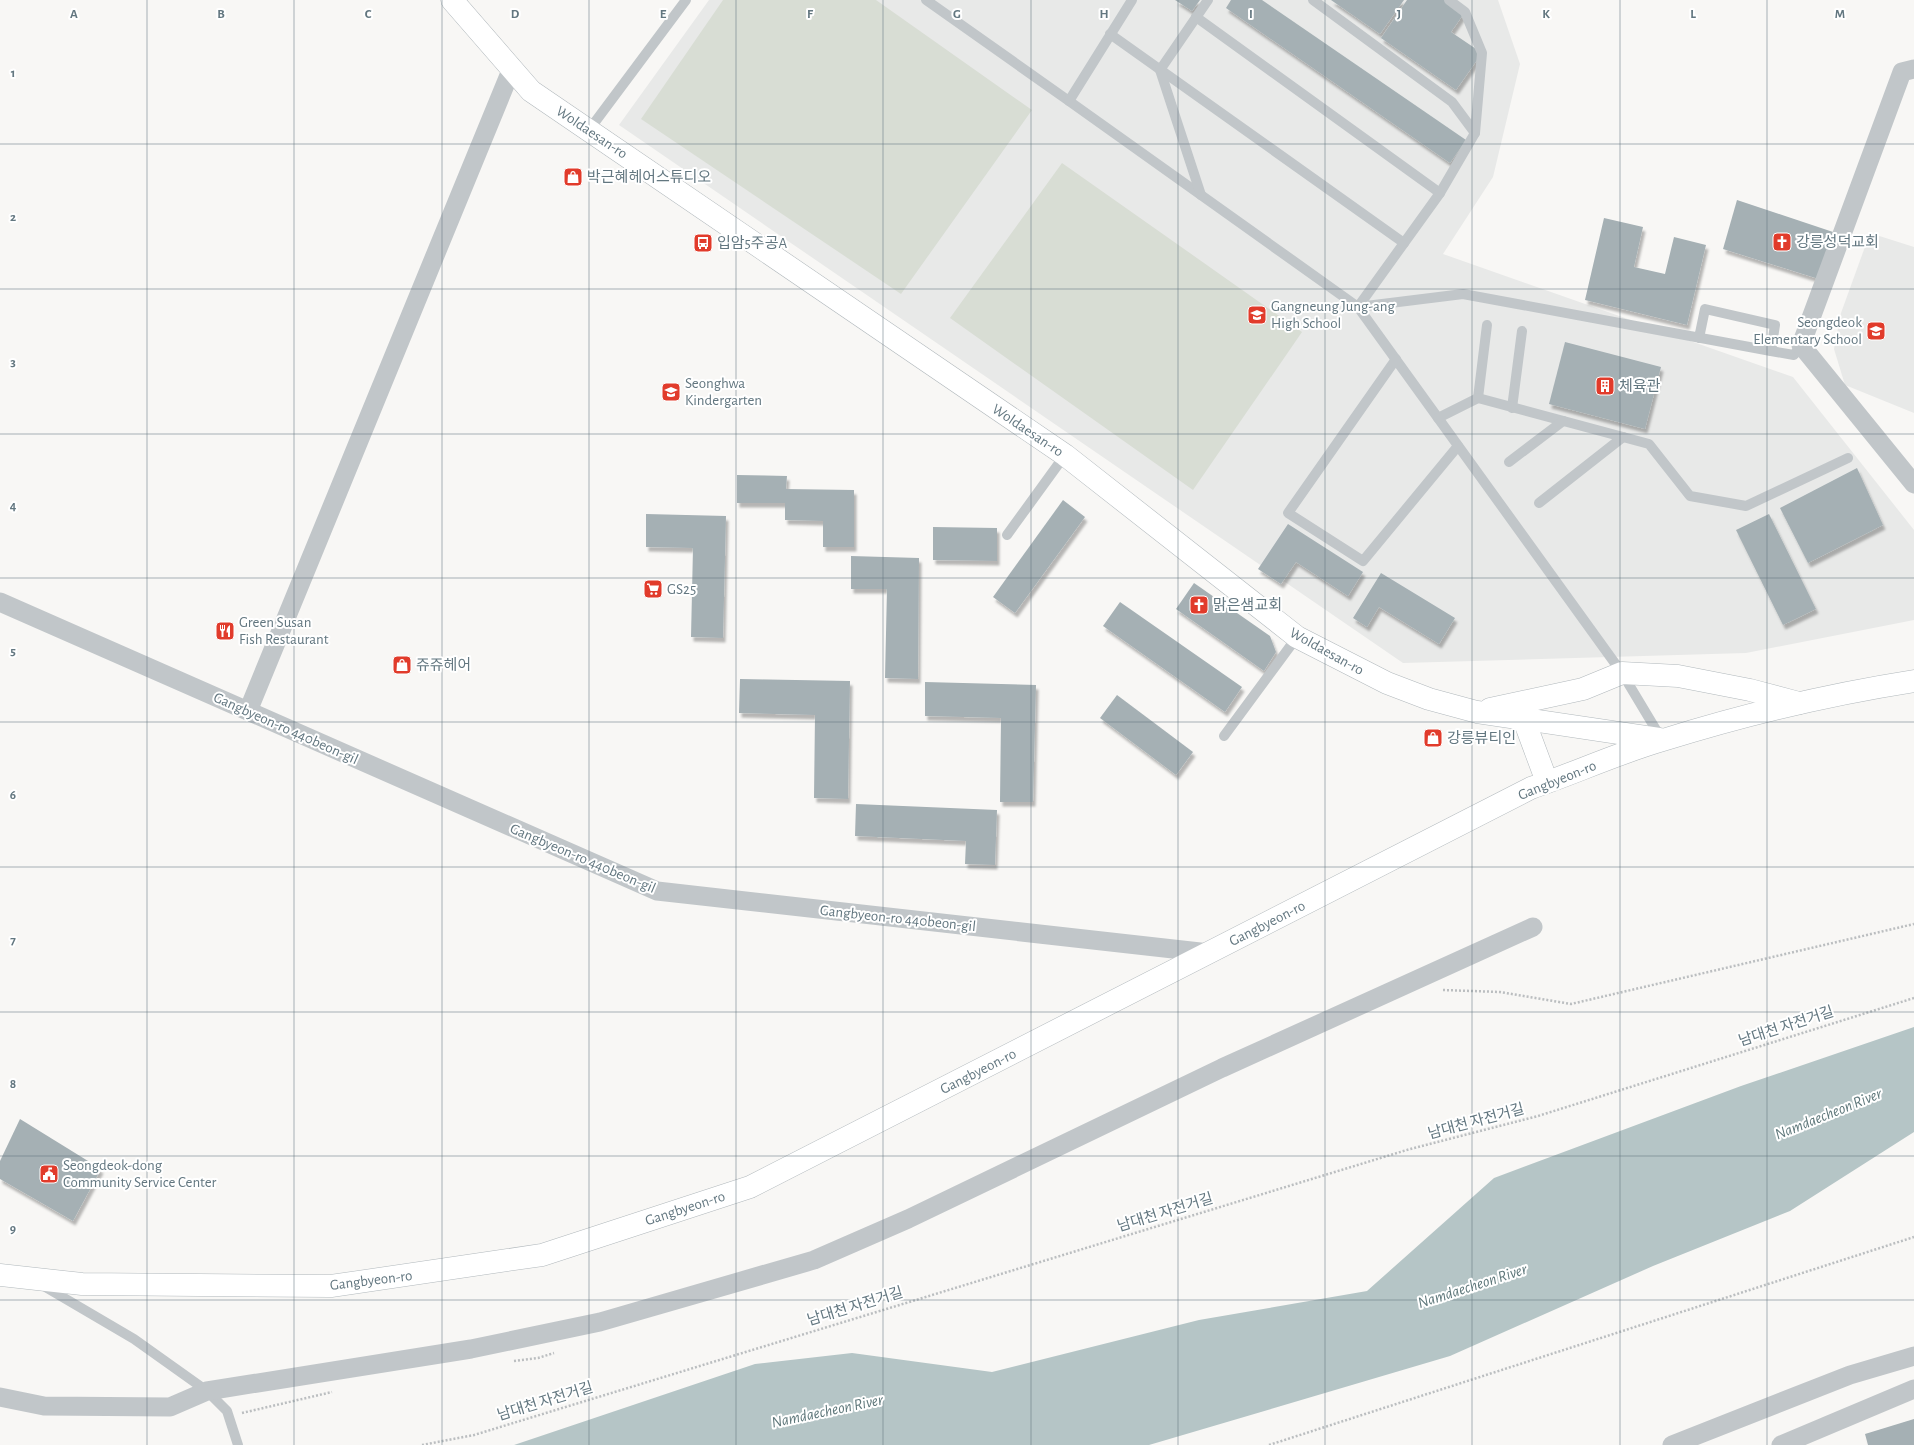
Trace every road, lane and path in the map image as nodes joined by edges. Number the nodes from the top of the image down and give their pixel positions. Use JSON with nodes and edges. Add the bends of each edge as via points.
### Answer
{"nodes":[{"id":1,"x":452,"y":0,"type":"edge"},
{"id":2,"x":686,"y":0,"type":"edge"},
{"id":3,"x":926,"y":0,"type":"edge"},
{"id":4,"x":1132,"y":0,"type":"edge"},
{"id":5,"x":1208,"y":0,"type":"edge"},
{"id":6,"x":1313,"y":0,"type":"edge"},
{"id":7,"x":1449,"y":0,"type":"edge"},
{"id":8,"x":1196,"y":17,"type":"junction"},
{"id":9,"x":1110,"y":34,"type":"junction"},
{"id":10,"x":512,"y":68,"type":"junction"},
{"id":11,"x":1914,"y":69,"type":"edge"},
{"id":12,"x":1160,"y":70,"type":"junction"},
{"id":13,"x":1069,"y":101,"type":"junction"},
{"id":14,"x":589,"y":130,"type":"junction"},
{"id":15,"x":1475,"y":133,"type":"junction"},
{"id":16,"x":1440,"y":193,"type":"junction"},
{"id":17,"x":1201,"y":195,"type":"junction"},
{"id":18,"x":1404,"y":243,"type":"junction"},
{"id":19,"x":1358,"y":307,"type":"junction"},
{"id":20,"x":1488,"y":325,"type":"dead end"},
{"id":21,"x":1522,"y":332,"type":"dead end"},
{"id":22,"x":1699,"y":338,"type":"junction"},
{"id":23,"x":1801,"y":345,"type":"junction"},
{"id":24,"x":1771,"y":351,"type":"junction"},
{"id":25,"x":1396,"y":360,"type":"junction"},
{"id":26,"x":1478,"y":398,"type":"junction"},
{"id":27,"x":1512,"y":408,"type":"junction"},
{"id":28,"x":1438,"y":418,"type":"junction"},
{"id":29,"x":1563,"y":421,"type":"junction"},
{"id":30,"x":1623,"y":437,"type":"junction"},
{"id":31,"x":1458,"y":446,"type":"junction"},
{"id":32,"x":1065,"y":455,"type":"junction"},
{"id":33,"x":1848,"y":458,"type":"dead end"},
{"id":34,"x":1509,"y":462,"type":"dead end"},
{"id":35,"x":1914,"y":484,"type":"edge"},
{"id":36,"x":1540,"y":503,"type":"dead end"},
{"id":37,"x":1007,"y":535,"type":"dead end"},
{"id":38,"x":0,"y":602,"type":"edge"},
{"id":39,"x":1296,"y":638,"type":"junction"},
{"id":40,"x":1622,"y":673,"type":"junction"},
{"id":41,"x":1914,"y":681,"type":"edge"},
{"id":42,"x":1864,"y":689,"type":"junction"},
{"id":43,"x":1914,"y":689,"type":"edge"},
{"id":44,"x":1801,"y":703,"type":"junction"},
{"id":45,"x":248,"y":711,"type":"junction"},
{"id":46,"x":1477,"y":712,"type":"junction"},
{"id":47,"x":1524,"y":720,"type":"junction"},
{"id":48,"x":1224,"y":736,"type":"dead end"},
{"id":49,"x":1662,"y":740,"type":"junction"},
{"id":50,"x":1547,"y":782,"type":"junction"},
{"id":51,"x":1533,"y":927,"type":"dead end"},
{"id":52,"x":1209,"y":953,"type":"junction"},
{"id":53,"x":1914,"y":998,"type":"edge"},
{"id":54,"x":1914,"y":1237,"type":"edge"},
{"id":55,"x":0,"y":1275,"type":"edge"},
{"id":56,"x":31,"y":1278,"type":"junction"},
{"id":57,"x":1914,"y":1356,"type":"edge"},
{"id":58,"x":1914,"y":1389,"type":"edge"},
{"id":59,"x":207,"y":1391,"type":"junction"},
{"id":60,"x":0,"y":1397,"type":"edge"},
{"id":61,"x":1808,"y":1439,"type":"edge"},
{"id":62,"x":238,"y":1445,"type":"edge"},
{"id":63,"x":422,"y":1445,"type":"edge"},
{"id":64,"x":1269,"y":1445,"type":"edge"},
{"id":65,"x":1672,"y":1445,"type":"edge"},
{"id":66,"x":1781,"y":1445,"type":"edge"}],
"edges":[{"from":1,"to":10,"type":"street","name":"Woldaesan-ro"},
{"from":2,"to":14,"type":"lane"},
{"from":3,"to":13,"type":"lane"},
{"from":4,"to":9,"type":"lane"},
{"from":5,"to":8,"type":"lane"},
{"from":6,"to":15,"type":"lane","via":[[1452,102]]},
{"from":7,"to":15,"type":"lane","via":[[1465,12],[1482,53]]},
{"from":8,"to":12,"type":"lane"},
{"from":8,"to":16,"type":"lane"},
{"from":9,"to":12,"type":"lane"},
{"from":9,"to":13,"type":"lane"},
{"from":10,"to":14,"type":"street","name":"Woldaesan-ro","via":[[532,91]]},
{"from":10,"to":45,"type":"street"},
{"from":11,"to":23,"type":"street","via":[[1902,72]]},
{"from":12,"to":17,"type":"lane"},
{"from":12,"to":18,"type":"lane"},
{"from":13,"to":17,"type":"lane"},
{"from":14,"to":32,"type":"street","name":"Woldaesan-ro"},
{"from":15,"to":16,"type":"lane"},
{"from":16,"to":18,"type":"lane"},
{"from":17,"to":19,"type":"lane"},
{"from":18,"to":19,"type":"lane"},
{"from":19,"to":22,"type":"lane","via":[[1463,294]]},
{"from":19,"to":25,"type":"lane"},
{"from":20,"to":26,"type":"lane"},
{"from":21,"to":27,"type":"lane"},
{"from":22,"to":24,"type":"lane"},
{"from":22,"to":24,"type":"lane","via":[[1705,309],[1775,325]]},
{"from":23,"to":24,"type":"lane","via":[[1794,355]]},
{"from":23,"to":35,"type":"street"},
{"from":25,"to":28,"type":"lane"},
{"from":25,"to":31,"type":"lane","via":[[1288,513],[1363,561]]},
{"from":26,"to":27,"type":"lane"},
{"from":26,"to":28,"type":"lane"},
{"from":27,"to":29,"type":"lane"},
{"from":28,"to":31,"type":"lane"},
{"from":29,"to":30,"type":"lane"},
{"from":29,"to":34,"type":"lane"},
{"from":30,"to":33,"type":"lane","via":[[1649,444],[1690,496],[1746,506]]},
{"from":30,"to":36,"type":"lane"},
{"from":31,"to":40,"type":"lane"},
{"from":32,"to":37,"type":"lane"},
{"from":32,"to":39,"type":"street","name":"Woldaesan-ro"},
{"from":38,"to":45,"type":"street","name":"Gangbyeon-ro 440beon-gil"},
{"from":39,"to":46,"type":"street","name":"Woldaesan-ro","via":[[1387,683],[1429,699]]},
{"from":39,"to":48,"type":"lane"},
{"from":40,"to":44,"type":"street","via":[[1678,676]]},
{"from":40,"to":46,"type":"street","via":[[1583,689]]},
{"from":40,"to":49,"type":"lane"},
{"from":41,"to":42,"type":"street","name":"Gangbyeon-ro"},
{"from":42,"to":43,"type":"street"},
{"from":42,"to":44,"type":"street","name":"Gangbyeon-ro"},
{"from":44,"to":49,"type":"street","name":"Gangbyeon-ro"},
{"from":45,"to":52,"type":"street","name":"Gangbyeon-ro 440beon-gil","via":[[657,891]]},
{"from":46,"to":47,"type":"street","name":"Woldaesan-ro"},
{"from":47,"to":49,"type":"street","name":"Woldaesan-ro"},
{"from":47,"to":50,"type":"street"},
{"from":49,"to":50,"type":"street","name":"Gangbyeon-ro"},
{"from":50,"to":52,"type":"street","name":"Gangbyeon-ro"},
{"from":51,"to":59,"type":"street","via":[[1222,1068],[908,1219],[814,1260],[600,1322],[471,1348]]},
{"from":52,"to":56,"type":"street","name":"Gangbyeon-ro","via":[[750,1187],[542,1255],[332,1286],[82,1284]]},
{"from":53,"to":63,"type":"path","name":"남대천 자전거길","via":[[1538,1116],[1410,1149],[474,1435]]},
{"from":54,"to":64,"type":"path"},
{"from":55,"to":56,"type":"street","name":"Gangbyeon-ro"},
{"from":56,"to":59,"type":"lane","via":[[134,1340]]},
{"from":57,"to":65,"type":"street","via":[[1850,1375]]},
{"from":58,"to":61,"type":"street"},
{"from":59,"to":60,"type":"street","via":[[170,1407],[44,1406]]},
{"from":59,"to":62,"type":"lane","via":[[227,1411]]},
{"from":61,"to":66,"type":"street"}]}
